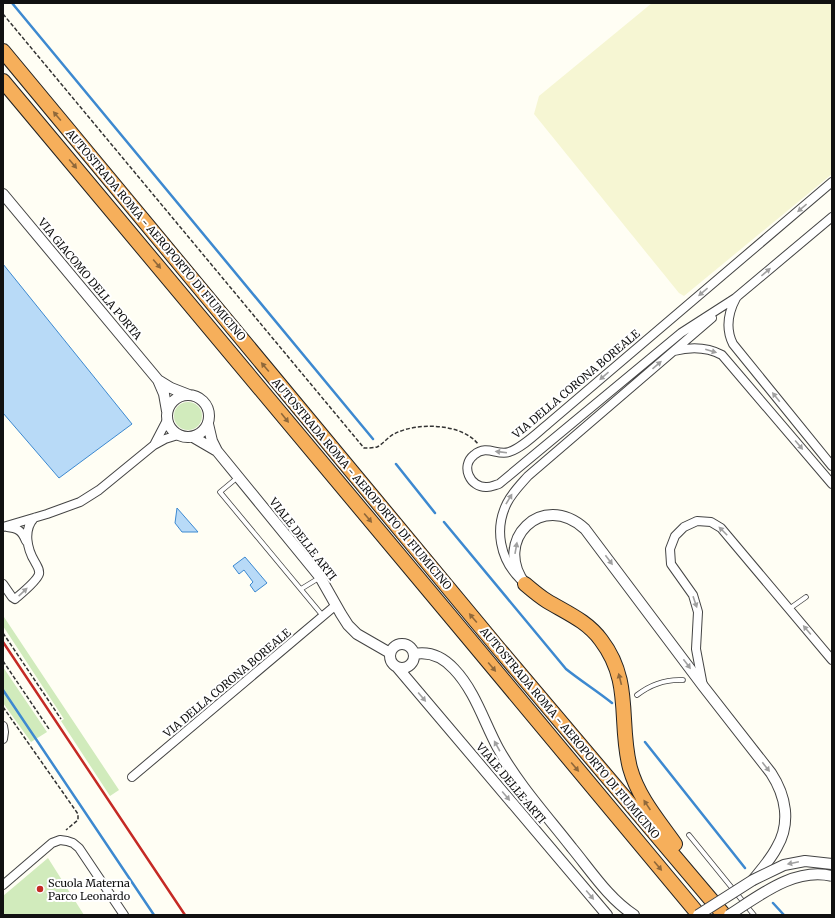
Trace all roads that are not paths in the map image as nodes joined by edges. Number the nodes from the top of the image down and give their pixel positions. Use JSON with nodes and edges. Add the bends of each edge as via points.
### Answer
{"nodes":[{"id":1,"x":3,"y":51,"type":"edge"},
{"id":2,"x":3,"y":81,"type":"edge"},
{"id":3,"x":832,"y":182,"type":"edge"},
{"id":4,"x":3,"y":194,"type":"edge"},
{"id":5,"x":832,"y":217,"type":"edge"},
{"id":6,"x":736,"y":297,"type":"junction"},
{"id":7,"x":673,"y":351,"type":"junction"},
{"id":8,"x":158,"y":380,"type":"junction"},
{"id":9,"x":189,"y":395,"type":"junction"},
{"id":10,"x":167,"y":415,"type":"junction"},
{"id":11,"x":208,"y":424,"type":"junction"},
{"id":12,"x":178,"y":435,"type":"junction"},
{"id":13,"x":193,"y":437,"type":"junction"},
{"id":14,"x":154,"y":445,"type":"junction"},
{"id":15,"x":217,"y":451,"type":"junction"},
{"id":16,"x":832,"y":466,"type":"edge"},
{"id":17,"x":238,"y":477,"type":"junction"},
{"id":18,"x":832,"y":484,"type":"edge"},
{"id":19,"x":34,"y":518,"type":"junction"},
{"id":20,"x":4,"y":527,"type":"edge"},
{"id":21,"x":28,"y":544,"type":"junction"},
{"id":22,"x":320,"y":577,"type":"junction"},
{"id":23,"x":3,"y":584,"type":"edge"},
{"id":24,"x":525,"y":584,"type":"junction"},
{"id":25,"x":301,"y":589,"type":"junction"},
{"id":26,"x":806,"y":597,"type":"dead end"},
{"id":27,"x":336,"y":605,"type":"junction"},
{"id":28,"x":790,"y":609,"type":"junction"},
{"id":29,"x":323,"y":616,"type":"junction"},
{"id":30,"x":390,"y":653,"type":"junction"},
{"id":31,"x":414,"y":654,"type":"junction"},
{"id":32,"x":832,"y":660,"type":"edge"},
{"id":33,"x":397,"y":667,"type":"junction"},
{"id":34,"x":683,"y":680,"type":"dead end"},
{"id":35,"x":704,"y":686,"type":"junction"},
{"id":36,"x":637,"y":695,"type":"dead end"},
{"id":37,"x":3,"y":726,"type":"edge"},
{"id":38,"x":3,"y":739,"type":"edge"},
{"id":39,"x":132,"y":777,"type":"dead end"},
{"id":40,"x":689,"y":835,"type":"dead end"},
{"id":41,"x":832,"y":864,"type":"edge"},
{"id":42,"x":832,"y":876,"type":"edge"},
{"id":43,"x":753,"y":880,"type":"junction"},
{"id":44,"x":3,"y":885,"type":"edge"},
{"id":45,"x":700,"y":913,"type":"edge"},
{"id":46,"x":124,"y":915,"type":"edge"},
{"id":47,"x":607,"y":915,"type":"edge"},
{"id":48,"x":634,"y":915,"type":"edge"},
{"id":49,"x":724,"y":915,"type":"edge"},
{"id":50,"x":728,"y":915,"type":"edge"},
{"id":51,"x":754,"y":915,"type":"edge"}],
"edges":[{"from":49,"to":1,"type":"highway","name":"AUTOSTRADA ROMA - AEROPORTO DI FIUMICINO","one_way":true,"via":[[494,643]]},
{"from":2,"to":45,"type":"highway","name":"AUTOSTRADA ROMA - AEROPORTO DI FIUMICINO","one_way":true},
{"from":3,"to":6,"type":"street","name":"VIA DELLA CORONA BOREALE","one_way":true,"via":[[521,446],[507,453],[483,450],[472,456],[468,464],[471,480],[482,487],[499,484],[681,333]]},
{"from":4,"to":8,"type":"street","name":"VIA GIACOMO DELLA PORTA"},
{"from":6,"to":5,"type":"street","one_way":true},
{"from":6,"to":7,"type":"street"},
{"from":16,"to":6,"type":"street","one_way":true,"via":[[732,344],[728,324]]},
{"from":7,"to":18,"type":"street","one_way":true,"via":[[709,349],[727,359]]},
{"from":24,"to":7,"type":"street","one_way":true,"via":[[508,564],[501,546],[501,519],[512,494],[528,476]]},
{"from":8,"to":9,"type":"street","name":"VIA GIACOMO DELLA PORTA"},
{"from":8,"to":10,"type":"street","name":"VIA GIACOMO DELLA PORTA","via":[[164,394]]},
{"from":9,"to":10,"type":"street","via":[[175,400]]},
{"from":9,"to":11,"type":"street","name":"VIA GIACOMO DELLA PORTA","via":[[199,398],[207,406]]},
{"from":10,"to":12,"type":"street","name":"VIA GIACOMO DELLA PORTA","via":[[170,428]]},
{"from":10,"to":14,"type":"street"},
{"from":11,"to":13,"type":"street","via":[[201,434]]},
{"from":11,"to":15,"type":"street","name":"VIALE DELLE ARTI"},
{"from":12,"to":13,"type":"street"},
{"from":12,"to":14,"type":"street"},
{"from":13,"to":15,"type":"street","name":"VIALE DELLE ARTI"},
{"from":14,"to":19,"type":"street","via":[[99,490],[80,502]]},
{"from":15,"to":17,"type":"street","name":"VIALE DELLE ARTI"},
{"from":17,"to":22,"type":"street","name":"VIALE DELLE ARTI"},
{"from":17,"to":25,"type":"lane","via":[[220,492]]},
{"from":19,"to":20,"type":"street"},
{"from":19,"to":21,"type":"street","via":[[27,532]]},
{"from":20,"to":21,"type":"street","via":[[20,530]]},
{"from":23,"to":21,"type":"street","one_way":true,"via":[[15,599],[37,577],[39,569]]},
{"from":22,"to":25,"type":"lane"},
{"from":22,"to":27,"type":"street","name":"VIALE DELLE ARTI"},
{"from":24,"to":35,"type":"street","one_way":true,"via":[[516,567],[514,554],[523,530],[532,521],[543,516],[561,516],[574,520],[585,529]]},
{"from":50,"to":24,"type":"highway","one_way":true,"via":[[639,792],[632,776],[626,749],[622,684],[606,646],[586,623],[547,601]]},
{"from":25,"to":29,"type":"lane"},
{"from":26,"to":28,"type":"lane"},
{"from":27,"to":29,"type":"street","name":"VIA DELLA CORONA BOREALE"},
{"from":27,"to":30,"type":"street","name":"VIALE DELLE ARTI","via":[[357,634]]},
{"from":32,"to":28,"type":"street","one_way":true},
{"from":28,"to":35,"type":"street","one_way":true,"via":[[721,528],[711,522],[697,521],[684,527],[672,542],[671,564],[692,595],[698,612],[696,649]]},
{"from":29,"to":39,"type":"street","name":"VIA DELLA CORONA BOREALE"},
{"from":30,"to":31,"type":"street","via":[[395,646],[403,644],[410,647]]},
{"from":30,"to":33,"type":"street","name":"VIALE DELLE ARTI","via":[[390,659]]},
{"from":31,"to":33,"type":"street","via":[[412,662],[407,667]]},
{"from":48,"to":31,"type":"street","one_way":true,"via":[[603,886],[512,771],[470,691],[458,674],[436,656],[426,653]]},
{"from":33,"to":47,"type":"street","name":"VIALE DELLE ARTI","one_way":true},
{"from":34,"to":36,"type":"lane","via":[[656,683]]},
{"from":35,"to":43,"type":"street","one_way":true,"via":[[771,773],[782,795],[785,810],[783,834],[774,852]]},
{"from":37,"to":38,"type":"street"},
{"from":40,"to":51,"type":"lane"},
{"from":41,"to":43,"type":"street","one_way":true,"bridge":true,"via":[[812,861],[791,863]]},
{"from":42,"to":50,"type":"street","bridge":true,"via":[[814,874],[791,880],[764,892]]},
{"from":43,"to":45,"type":"street","bridge":true},
{"from":44,"to":46,"type":"street","via":[[49,844],[60,840],[70,842],[79,848]]}]}
